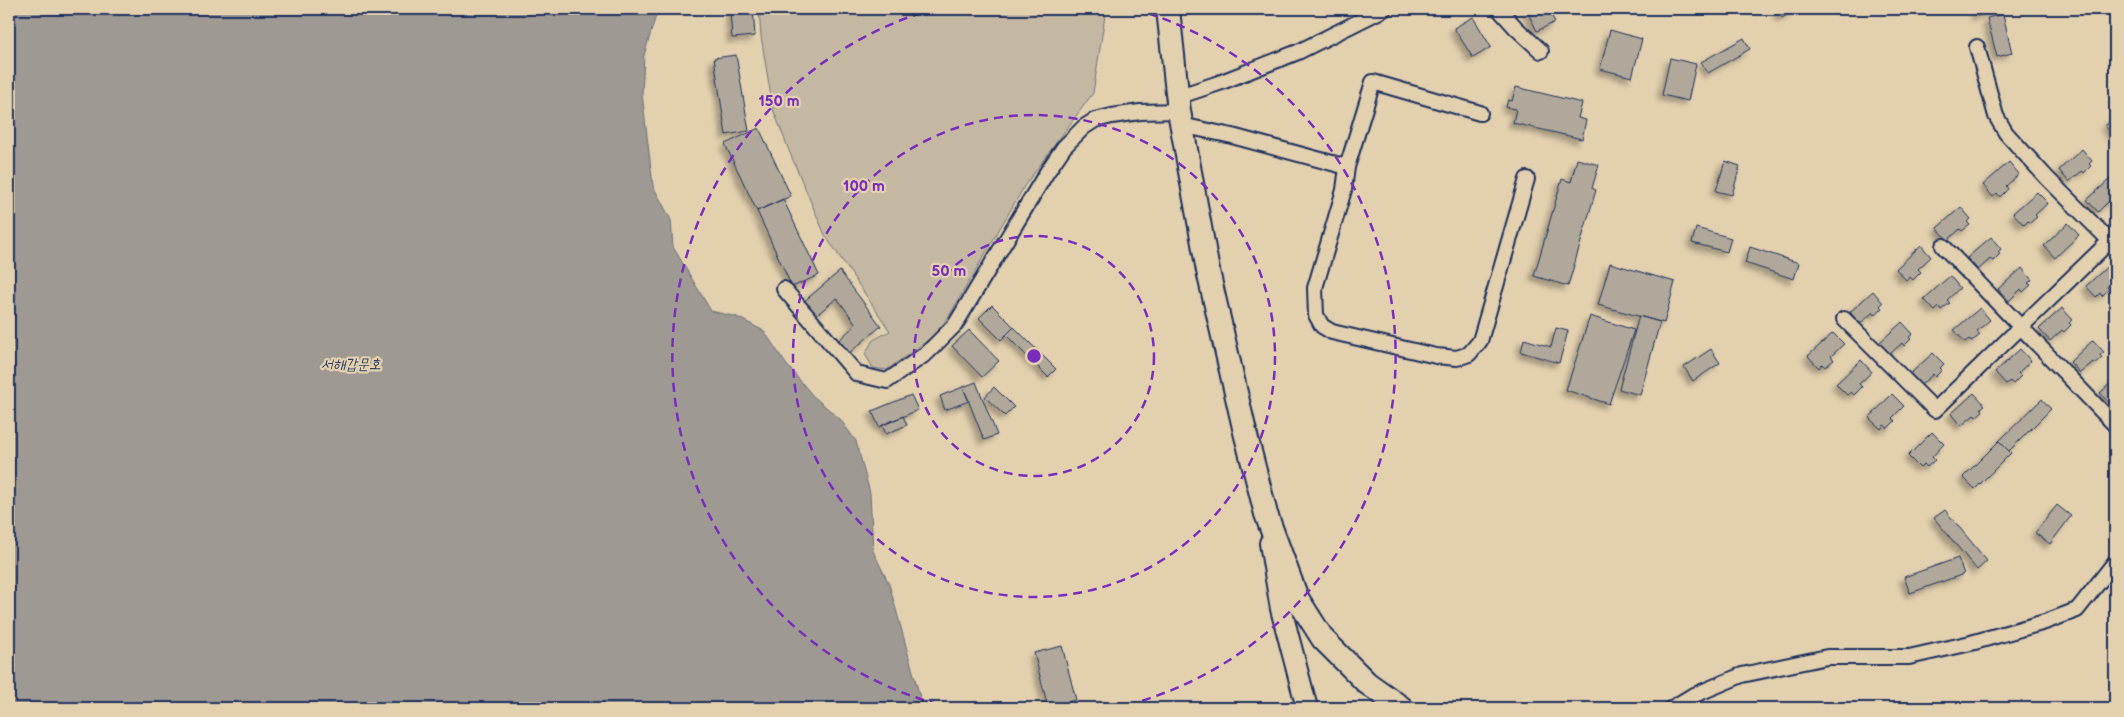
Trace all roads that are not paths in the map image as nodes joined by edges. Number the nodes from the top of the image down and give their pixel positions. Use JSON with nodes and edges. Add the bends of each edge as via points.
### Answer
{"nodes":[{"id":1,"x":1168,"y":9,"type":"edge"},
{"id":2,"x":1384,"y":9,"type":"edge"},
{"id":3,"x":1499,"y":9,"type":"edge"},
{"id":4,"x":1977,"y":47,"type":"dead end"},
{"id":5,"x":1541,"y":51,"type":"dead end"},
{"id":6,"x":1179,"y":111,"type":"junction"},
{"id":7,"x":1480,"y":114,"type":"dead end"},
{"id":8,"x":1346,"y":167,"type":"junction"},
{"id":9,"x":1528,"y":179,"type":"dead end"},
{"id":10,"x":2113,"y":241,"type":"edge"},
{"id":11,"x":1943,"y":246,"type":"dead end"},
{"id":12,"x":784,"y":289,"type":"dead end"},
{"id":13,"x":1844,"y":319,"type":"dead end"},
{"id":14,"x":2020,"y":326,"type":"junction"},
{"id":15,"x":2115,"y":425,"type":"edge"},
{"id":16,"x":1266,"y":514,"type":"junction"},
{"id":17,"x":2115,"y":562,"type":"edge"},
{"id":18,"x":1307,"y":708,"type":"edge"},
{"id":19,"x":1402,"y":708,"type":"edge"},
{"id":20,"x":1672,"y":708,"type":"edge"}],
"edges":[{"from":1,"to":6,"type":"main road"},
{"from":2,"to":6,"type":"street","via":[[1298,52],[1219,83]]},
{"from":3,"to":5,"type":"street"},
{"from":4,"to":10,"type":"street","via":[[1996,116],[2006,133],[2047,178]]},
{"from":6,"to":8,"type":"street","via":[[1232,136]]},
{"from":6,"to":12,"type":"street","via":[[1112,116],[1084,127],[1064,146],[954,325],[927,354],[887,381],[857,374]]},
{"from":6,"to":16,"type":"main road","via":[[1208,271]]},
{"from":7,"to":8,"type":"street","via":[[1373,82]]},
{"from":8,"to":9,"type":"street","via":[[1344,190],[1315,288],[1316,315],[1322,326],[1332,332],[1457,358],[1470,354],[1480,341]]},
{"from":10,"to":14,"type":"street"},
{"from":11,"to":14,"type":"street"},
{"from":13,"to":14,"type":"street","via":[[1935,410]]},
{"from":14,"to":15,"type":"street"},
{"from":16,"to":18,"type":"main road","via":[[1281,609]]},
{"from":16,"to":19,"type":"main road","via":[[1297,598],[1323,639],[1367,684]]},
{"from":17,"to":20,"type":"street","via":[[2077,610],[2045,622],[1909,657],[1826,657],[1742,675]]}]}
